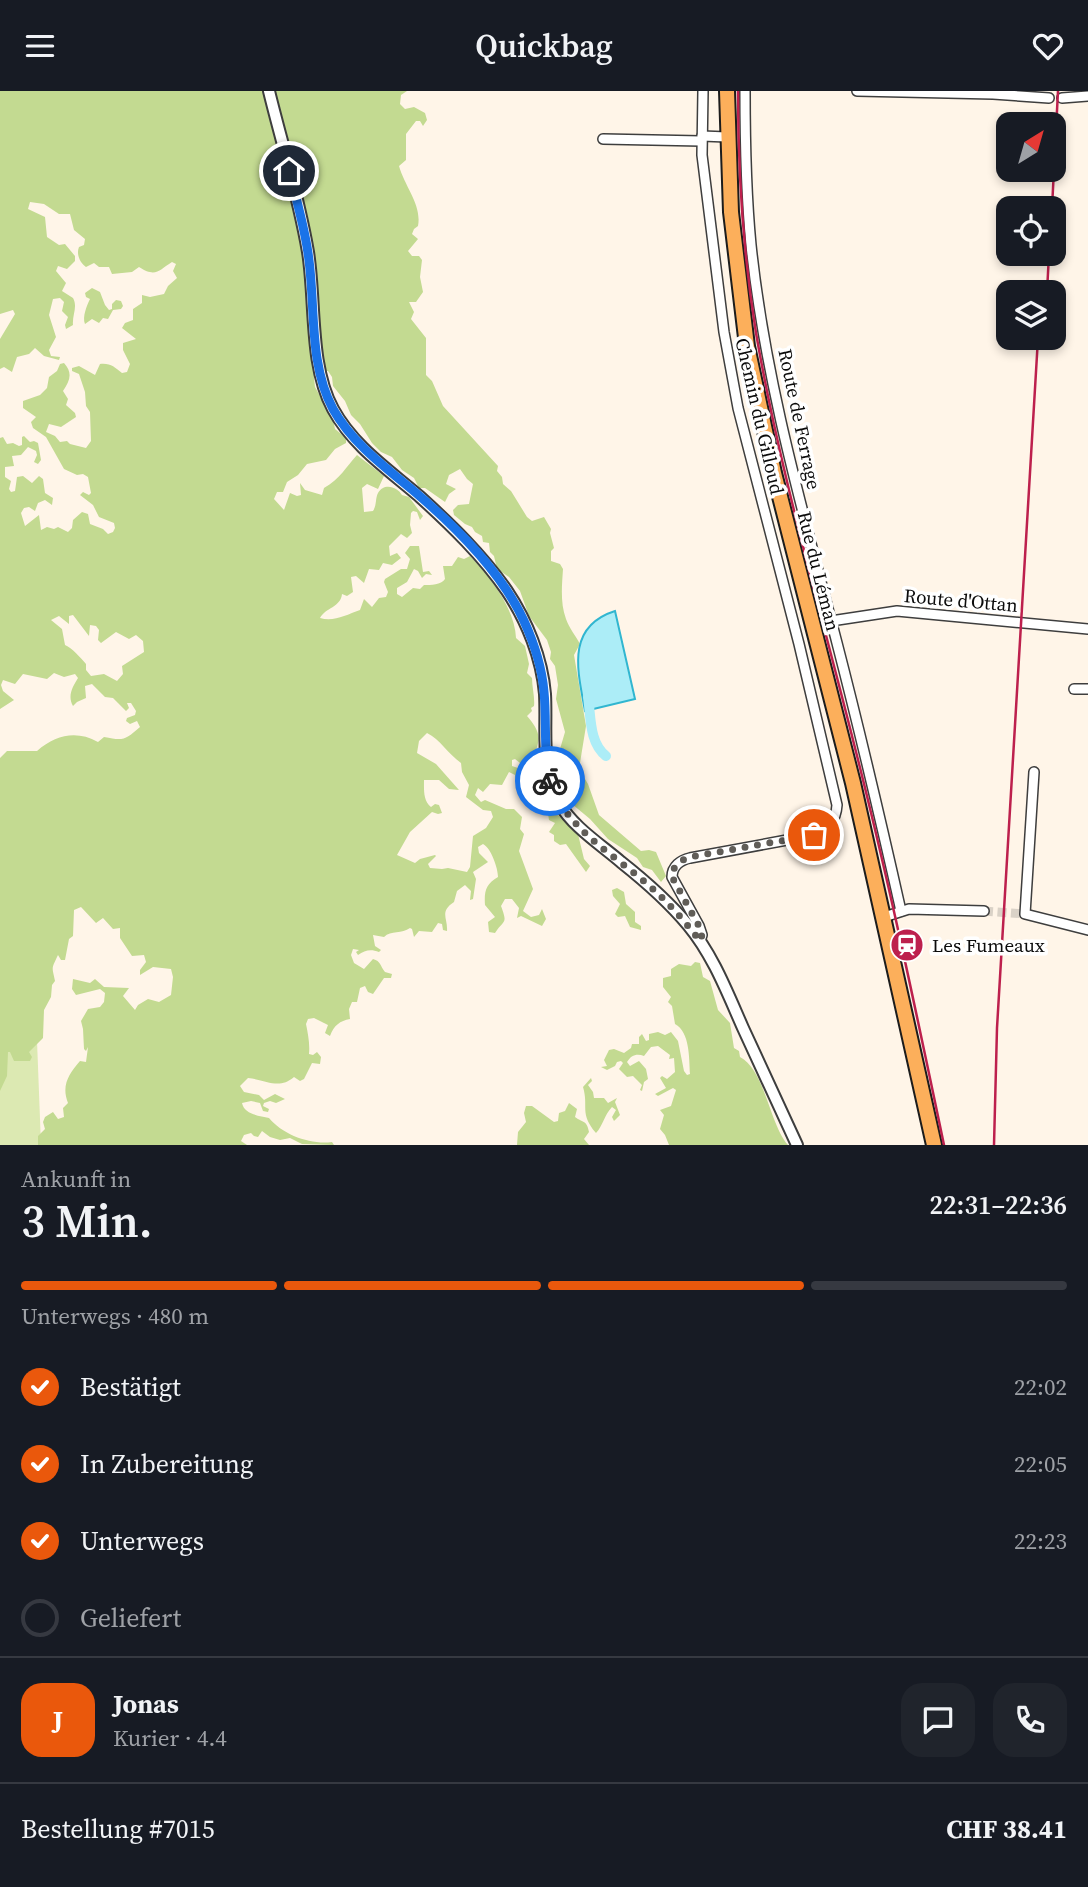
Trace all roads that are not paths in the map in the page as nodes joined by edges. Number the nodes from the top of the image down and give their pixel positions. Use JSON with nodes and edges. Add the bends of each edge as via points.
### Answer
{"nodes":[{"id":1,"x":269,"y":91,"type":"edge"},
{"id":2,"x":703,"y":91,"type":"edge"},
{"id":3,"x":727,"y":91,"type":"edge"},
{"id":4,"x":745,"y":91,"type":"edge"},
{"id":5,"x":857,"y":91,"type":"edge"},
{"id":6,"x":1088,"y":96,"type":"edge"},
{"id":7,"x":1049,"y":98,"type":"dead end"},
{"id":8,"x":1062,"y":98,"type":"dead end"},
{"id":9,"x":727,"y":137,"type":"junction"},
{"id":10,"x":603,"y":139,"type":"dead end"},
{"id":11,"x":701,"y":139,"type":"junction"},
{"id":12,"x":831,"y":621,"type":"junction"},
{"id":13,"x":1088,"y":629,"type":"edge"},
{"id":14,"x":1074,"y":689,"type":"dead end"},
{"id":15,"x":1088,"y":689,"type":"edge"},
{"id":16,"x":1034,"y":772,"type":"dead end"},
{"id":17,"x":901,"y":911,"type":"junction"},
{"id":18,"x":984,"y":911,"type":"tunnel mouth"},
{"id":19,"x":884,"y":917,"type":"junction"},
{"id":20,"x":1088,"y":930,"type":"edge"},
{"id":21,"x":700,"y":941,"type":"junction"},
{"id":22,"x":912,"y":1054,"type":"junction"},
{"id":23,"x":797,"y":1145,"type":"edge"},
{"id":24,"x":927,"y":1145,"type":"edge"},
{"id":25,"x":934,"y":1145,"type":"edge"}],
"edges":[{"from":1,"to":21,"type":"street","via":[[308,254],[322,380],[333,409],[364,448],[449,524],[508,592],[528,630],[541,673],[546,762],[560,805],[668,903]]},
{"from":2,"to":11,"type":"street"},
{"from":3,"to":9,"type":"main road","name":"Rue du Léman"},
{"from":4,"to":12,"type":"street","name":"Route de Ferrage","via":[[751,246],[766,348]]},
{"from":5,"to":7,"type":"street"},
{"from":6,"to":8,"type":"street"},
{"from":9,"to":11,"type":"street"},
{"from":9,"to":19,"type":"main road","name":"Rue du Léman","via":[[734,250],[757,397]]},
{"from":10,"to":11,"type":"street"},
{"from":11,"to":21,"type":"street","name":"Chemin du Gilloud","via":[[714,264],[738,408],[837,811],[827,829],[814,835],[690,857],[677,865],[672,877],[699,926]]},
{"from":12,"to":13,"type":"street","name":"Route d'Ottan","via":[[897,611]]},
{"from":12,"to":17,"type":"street","name":"Route de Ferrage"},
{"from":14,"to":15,"type":"street"},
{"from":16,"to":20,"type":"street","via":[[1025,914]]},
{"from":17,"to":18,"type":"street"},
{"from":17,"to":19,"type":"street"},
{"from":19,"to":22,"type":"main road","name":"Rue du Léman"},
{"from":21,"to":23,"type":"street"},
{"from":22,"to":24,"type":"main road","name":"Rue du Léman"},
{"from":22,"to":25,"type":"main road","name":"Rue du Léman"}]}
